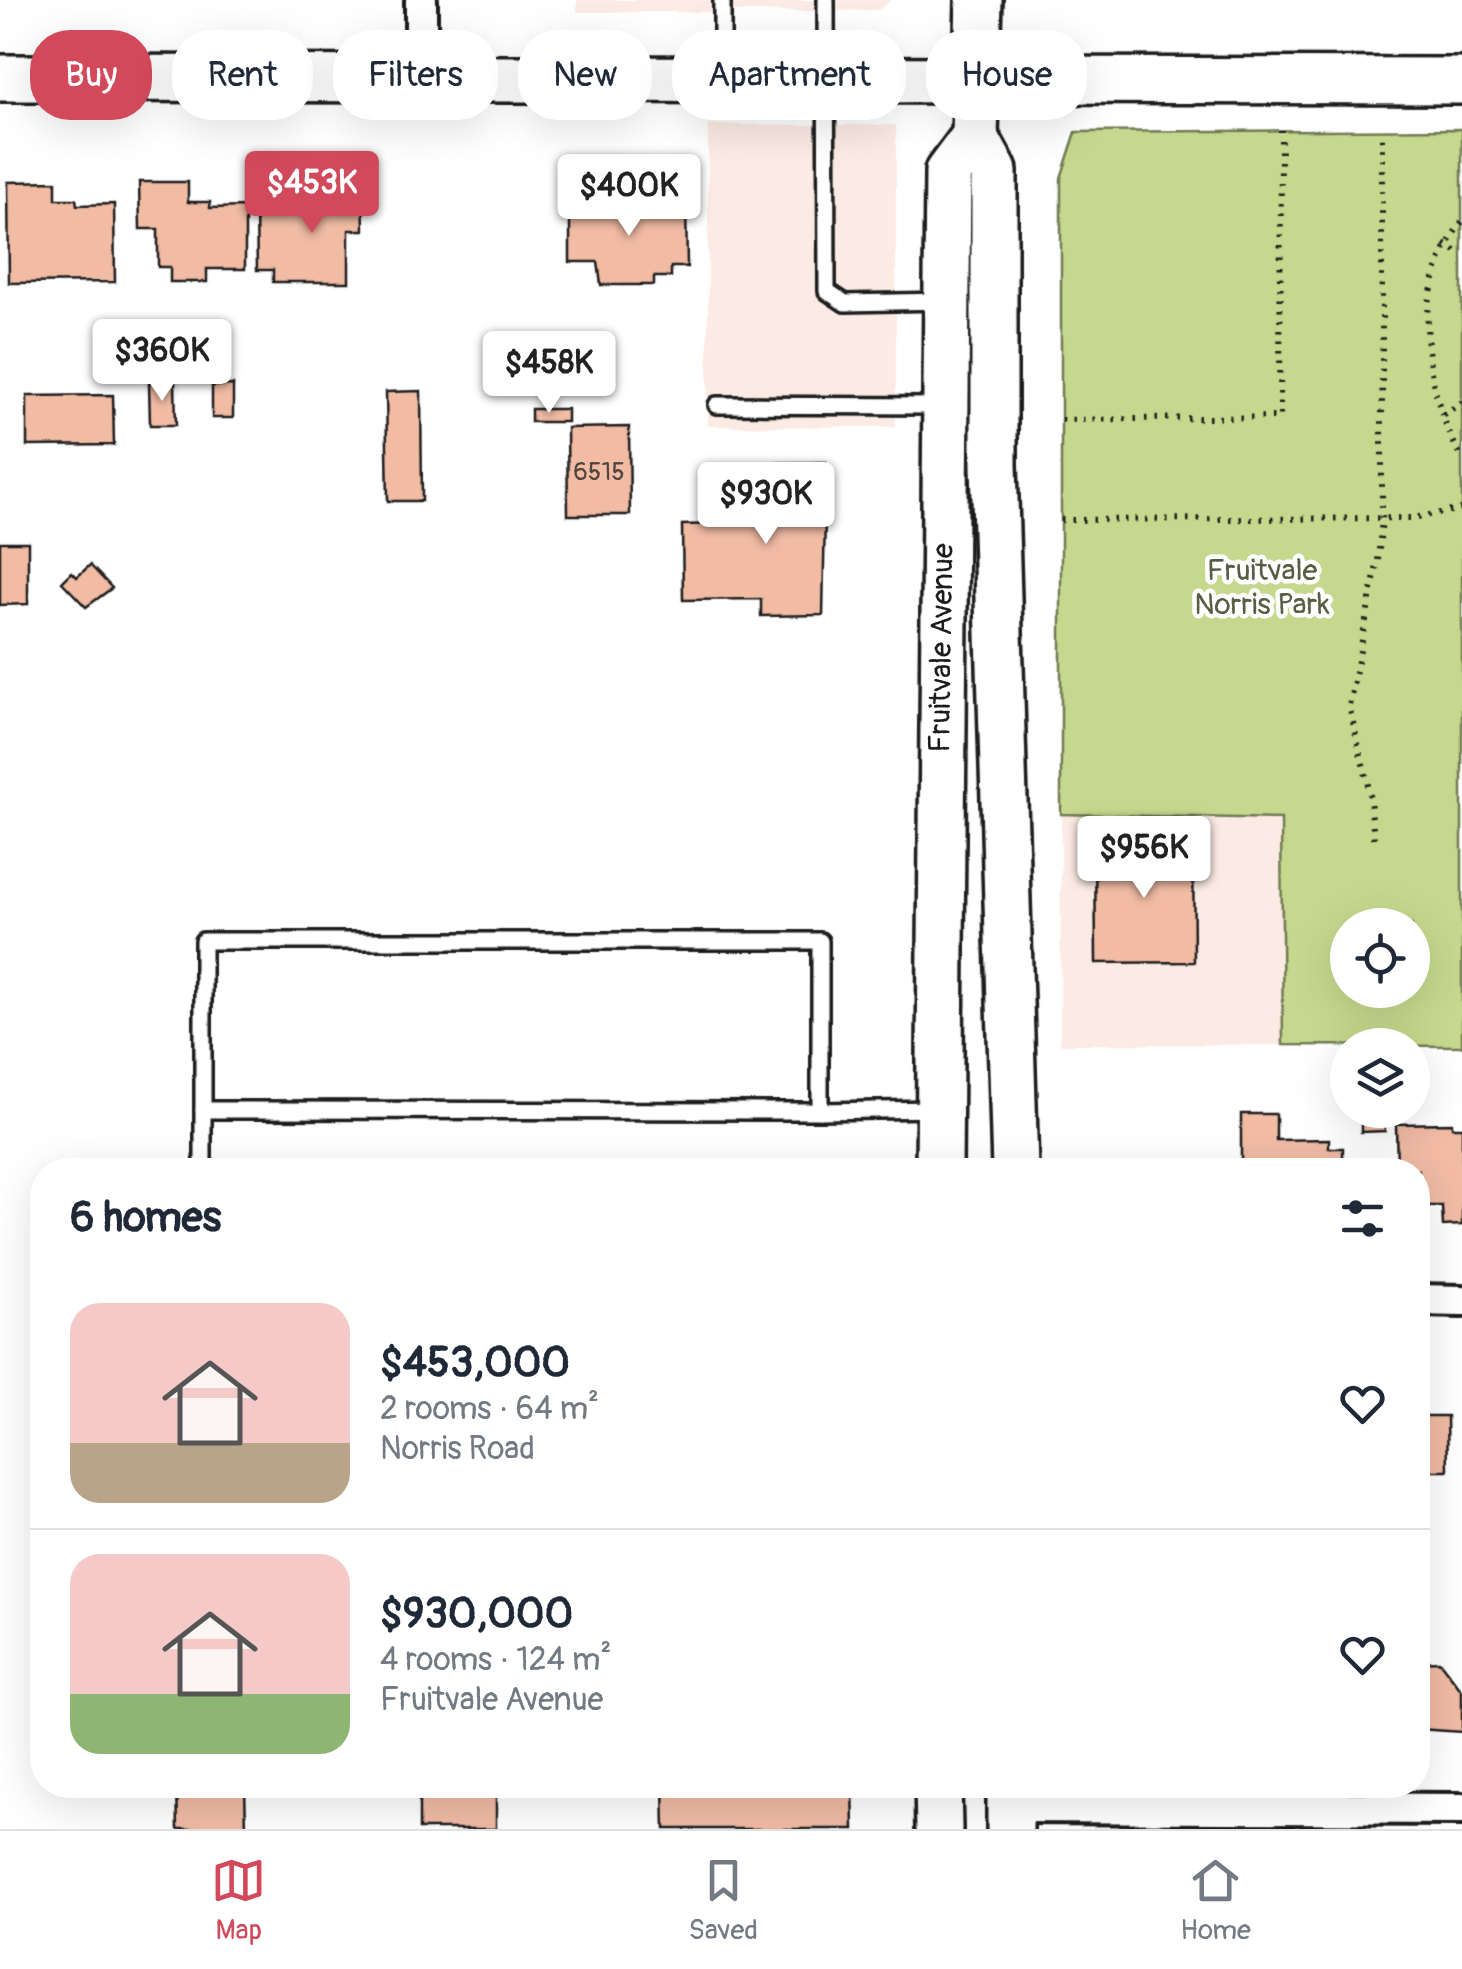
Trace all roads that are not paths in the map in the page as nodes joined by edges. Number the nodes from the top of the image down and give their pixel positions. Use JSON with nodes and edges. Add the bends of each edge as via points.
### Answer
{"nodes":[{"id":1,"x":421,"y":0,"type":"edge"},
{"id":2,"x":722,"y":0,"type":"edge"},
{"id":3,"x":826,"y":0,"type":"edge"},
{"id":4,"x":979,"y":0,"type":"edge"},
{"id":5,"x":421,"y":30,"type":"edge"},
{"id":6,"x":722,"y":30,"type":"edge"},
{"id":7,"x":826,"y":30,"type":"edge"},
{"id":8,"x":979,"y":30,"type":"edge"},
{"id":9,"x":0,"y":78,"type":"edge"},
{"id":10,"x":333,"y":79,"type":"edge"},
{"id":11,"x":498,"y":79,"type":"edge"},
{"id":12,"x":672,"y":80,"type":"edge"},
{"id":13,"x":1087,"y":80,"type":"edge"},
{"id":14,"x":1462,"y":82,"type":"edge"},
{"id":15,"x":826,"y":120,"type":"edge"},
{"id":16,"x":976,"y":120,"type":"edge"},
{"id":17,"x":975,"y":136,"type":"junction"},
{"id":18,"x":944,"y":302,"type":"junction"},
{"id":19,"x":717,"y":405,"type":"dead end"},
{"id":20,"x":944,"y":406,"type":"junction"},
{"id":21,"x":1010,"y":932,"type":"junction"},
{"id":22,"x":940,"y":933,"type":"junction"},
{"id":23,"x":940,"y":1108,"type":"junction"},
{"id":24,"x":203,"y":1110,"type":"junction"},
{"id":25,"x":820,"y":1111,"type":"junction"},
{"id":26,"x":203,"y":1158,"type":"edge"},
{"id":27,"x":939,"y":1158,"type":"edge"},
{"id":28,"x":1015,"y":1158,"type":"edge"},
{"id":29,"x":1430,"y":1300,"type":"edge"},
{"id":30,"x":1462,"y":1300,"type":"edge"},
{"id":31,"x":938,"y":1798,"type":"edge"},
{"id":32,"x":1010,"y":1807,"type":"edge"},
{"id":33,"x":1462,"y":1809,"type":"edge"},
{"id":34,"x":939,"y":1829,"type":"edge"}],
"edges":[{"from":1,"to":5,"type":"street"},
{"from":2,"to":6,"type":"lane"},
{"from":3,"to":7,"type":"lane"},
{"from":4,"to":8,"type":"main road","name":"Fruitvale Avenue"},
{"from":9,"to":10,"type":"main road"},
{"from":11,"to":12,"type":"main road"},
{"from":13,"to":14,"type":"main road"},
{"from":15,"to":18,"type":"lane","via":[[827,291],[845,303]]},
{"from":16,"to":17,"type":"main road","name":"Fruitvale Avenue"},
{"from":17,"to":18,"type":"main road","name":"Fruitvale Avenue","via":[[948,172]]},
{"from":17,"to":21,"type":"main road","name":"Fruitvale Avenue","via":[[994,171],[994,464]]},
{"from":18,"to":20,"type":"main road","name":"Fruitvale Avenue"},
{"from":19,"to":20,"type":"lane"},
{"from":20,"to":22,"type":"main road","name":"Fruitvale Avenue"},
{"from":21,"to":22,"type":"main road"},
{"from":21,"to":28,"type":"main road","name":"Fruitvale Avenue"},
{"from":22,"to":23,"type":"main road","name":"Fruitvale Avenue"},
{"from":23,"to":25,"type":"lane"},
{"from":23,"to":27,"type":"main road","name":"Fruitvale Avenue"},
{"from":24,"to":25,"type":"lane"},
{"from":24,"to":25,"type":"lane","via":[[203,941],[820,941]]},
{"from":24,"to":26,"type":"lane"},
{"from":29,"to":30,"type":"street"},
{"from":31,"to":34,"type":"main road"},
{"from":32,"to":33,"type":"street"}]}
